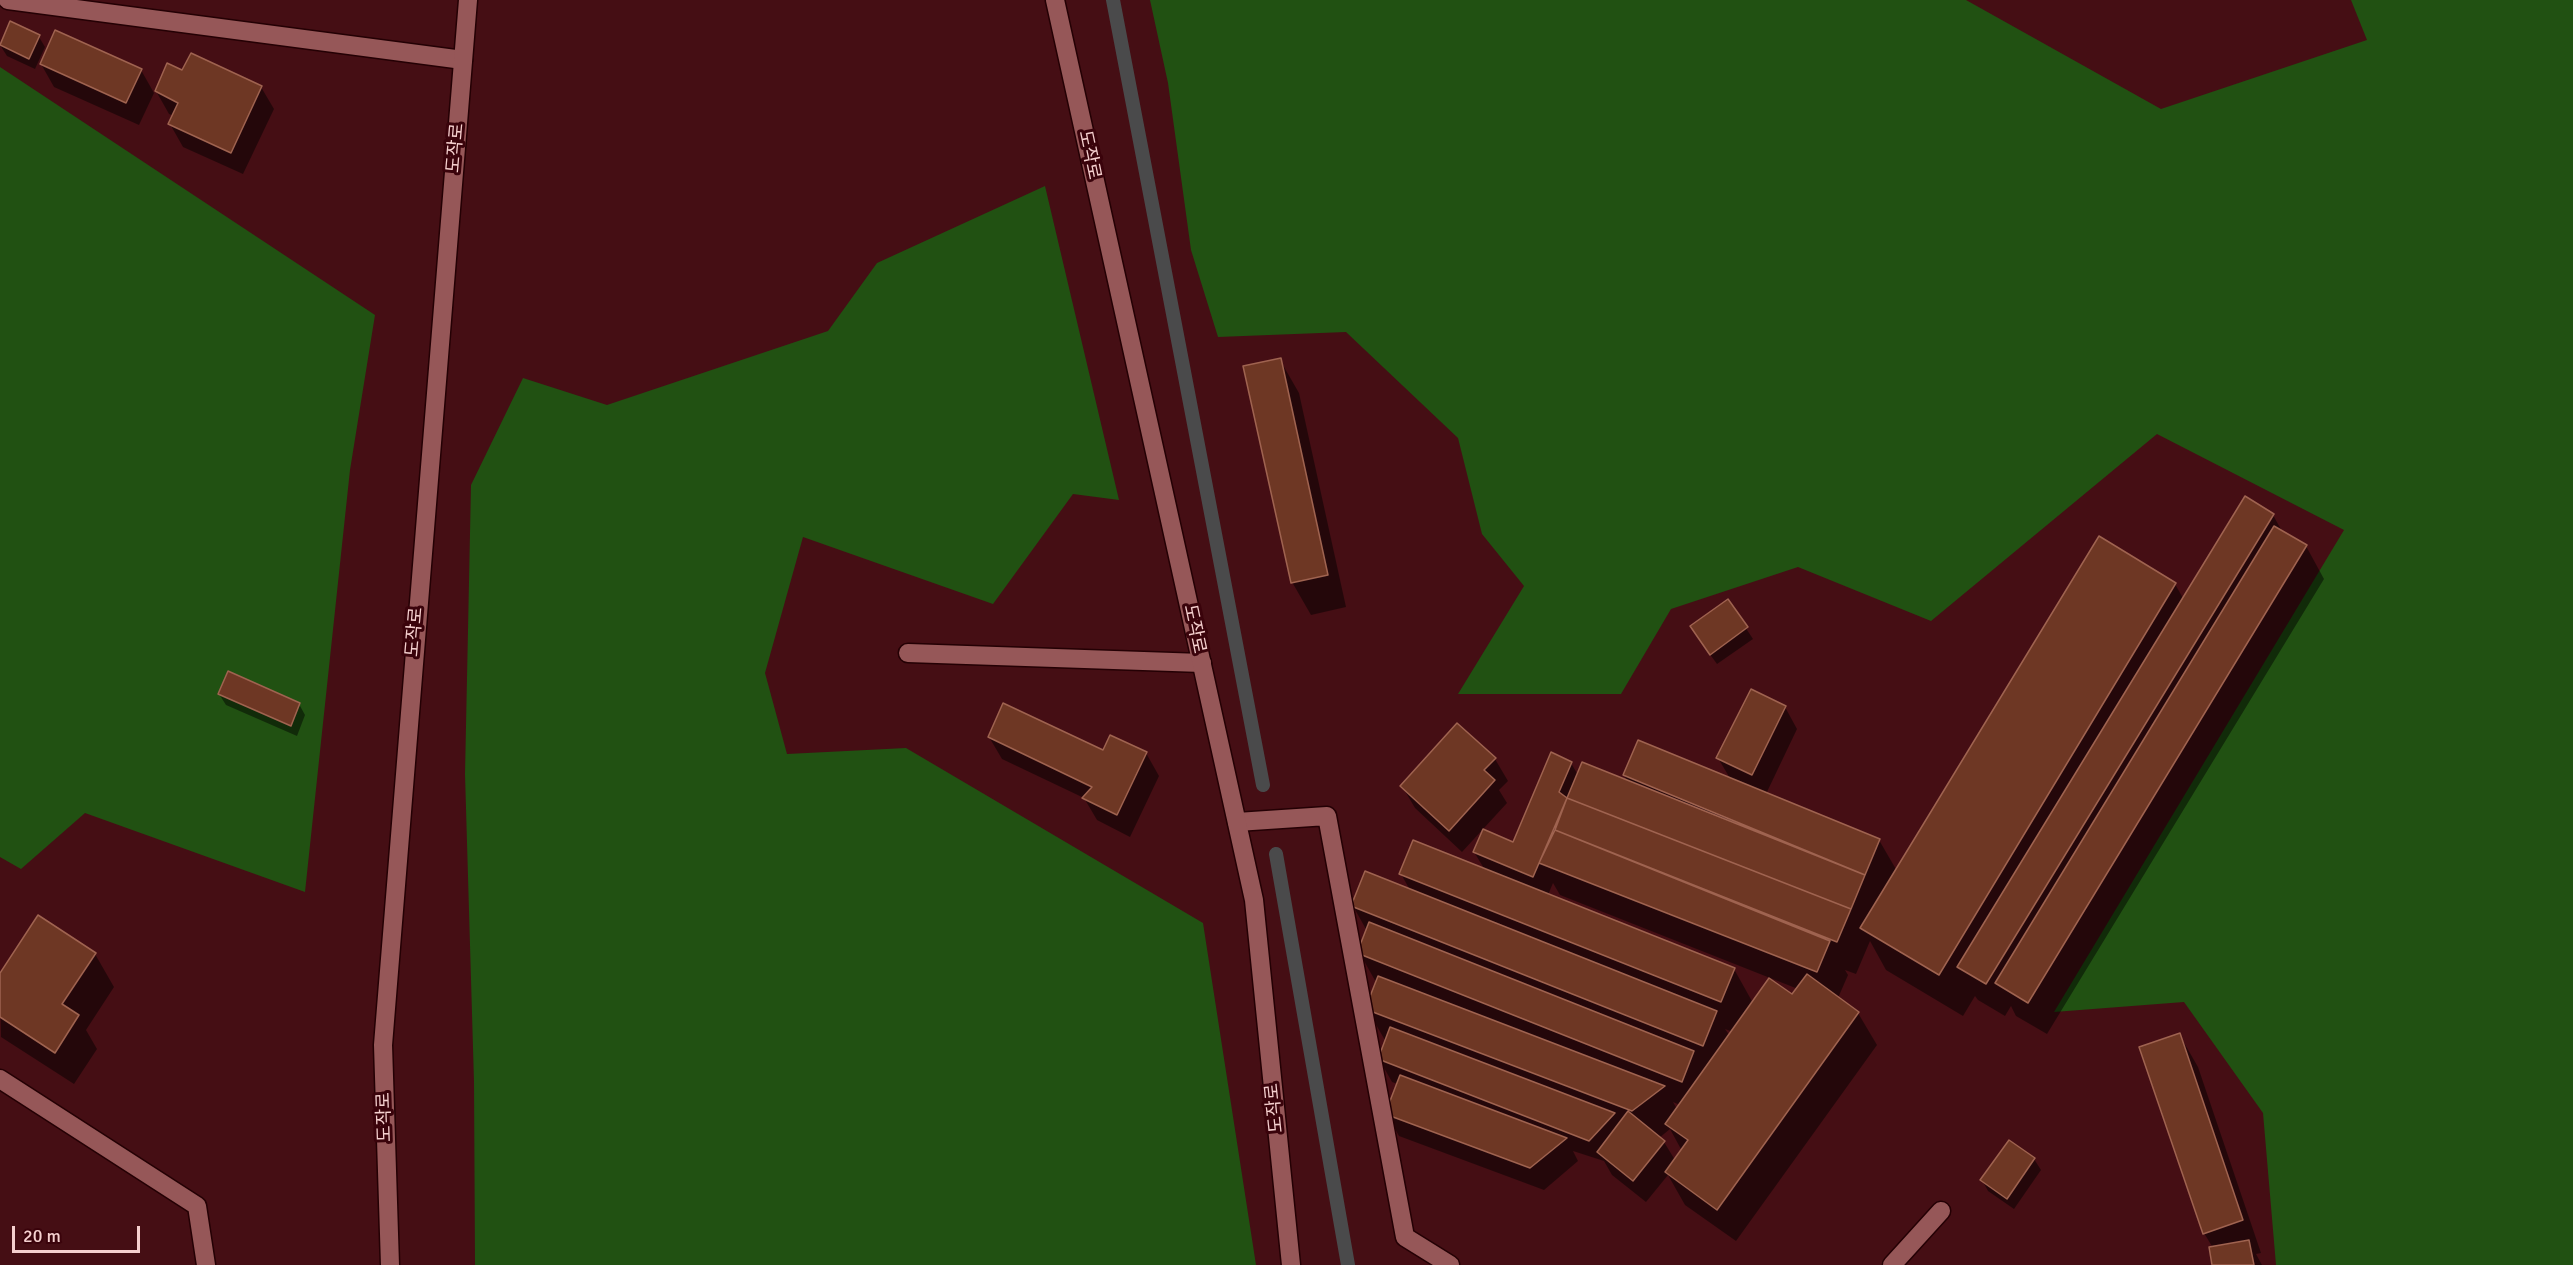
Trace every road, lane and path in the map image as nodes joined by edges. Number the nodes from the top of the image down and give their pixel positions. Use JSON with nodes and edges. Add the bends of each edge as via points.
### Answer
{"nodes":[{"id":1,"x":8,"y":0,"type":"edge"},
{"id":2,"x":468,"y":0,"type":"edge"},
{"id":3,"x":1055,"y":0,"type":"edge"},
{"id":4,"x":463,"y":60,"type":"junction"},
{"id":5,"x":908,"y":653,"type":"dead end"},
{"id":6,"x":1202,"y":663,"type":"junction"},
{"id":7,"x":1237,"y":822,"type":"junction"},
{"id":8,"x":0,"y":1079,"type":"edge"},
{"id":9,"x":1941,"y":1211,"type":"dead end"},
{"id":10,"x":206,"y":1265,"type":"edge"},
{"id":11,"x":390,"y":1265,"type":"edge"},
{"id":12,"x":1291,"y":1265,"type":"edge"},
{"id":13,"x":1450,"y":1265,"type":"edge"},
{"id":14,"x":1892,"y":1265,"type":"edge"}],
"edges":[{"from":1,"to":4,"type":"street"},
{"from":2,"to":4,"type":"street","name":"도작로"},
{"from":3,"to":6,"type":"street","name":"도작로"},
{"from":4,"to":11,"type":"street","name":"도작로","via":[[383,1045]]},
{"from":5,"to":6,"type":"street"},
{"from":6,"to":7,"type":"street","name":"도작로"},
{"from":7,"to":12,"type":"street","name":"도작로","via":[[1254,900]]},
{"from":7,"to":13,"type":"street","via":[[1327,816],[1405,1237]]},
{"from":8,"to":10,"type":"street","via":[[197,1206]]},
{"from":9,"to":14,"type":"street"}]}
